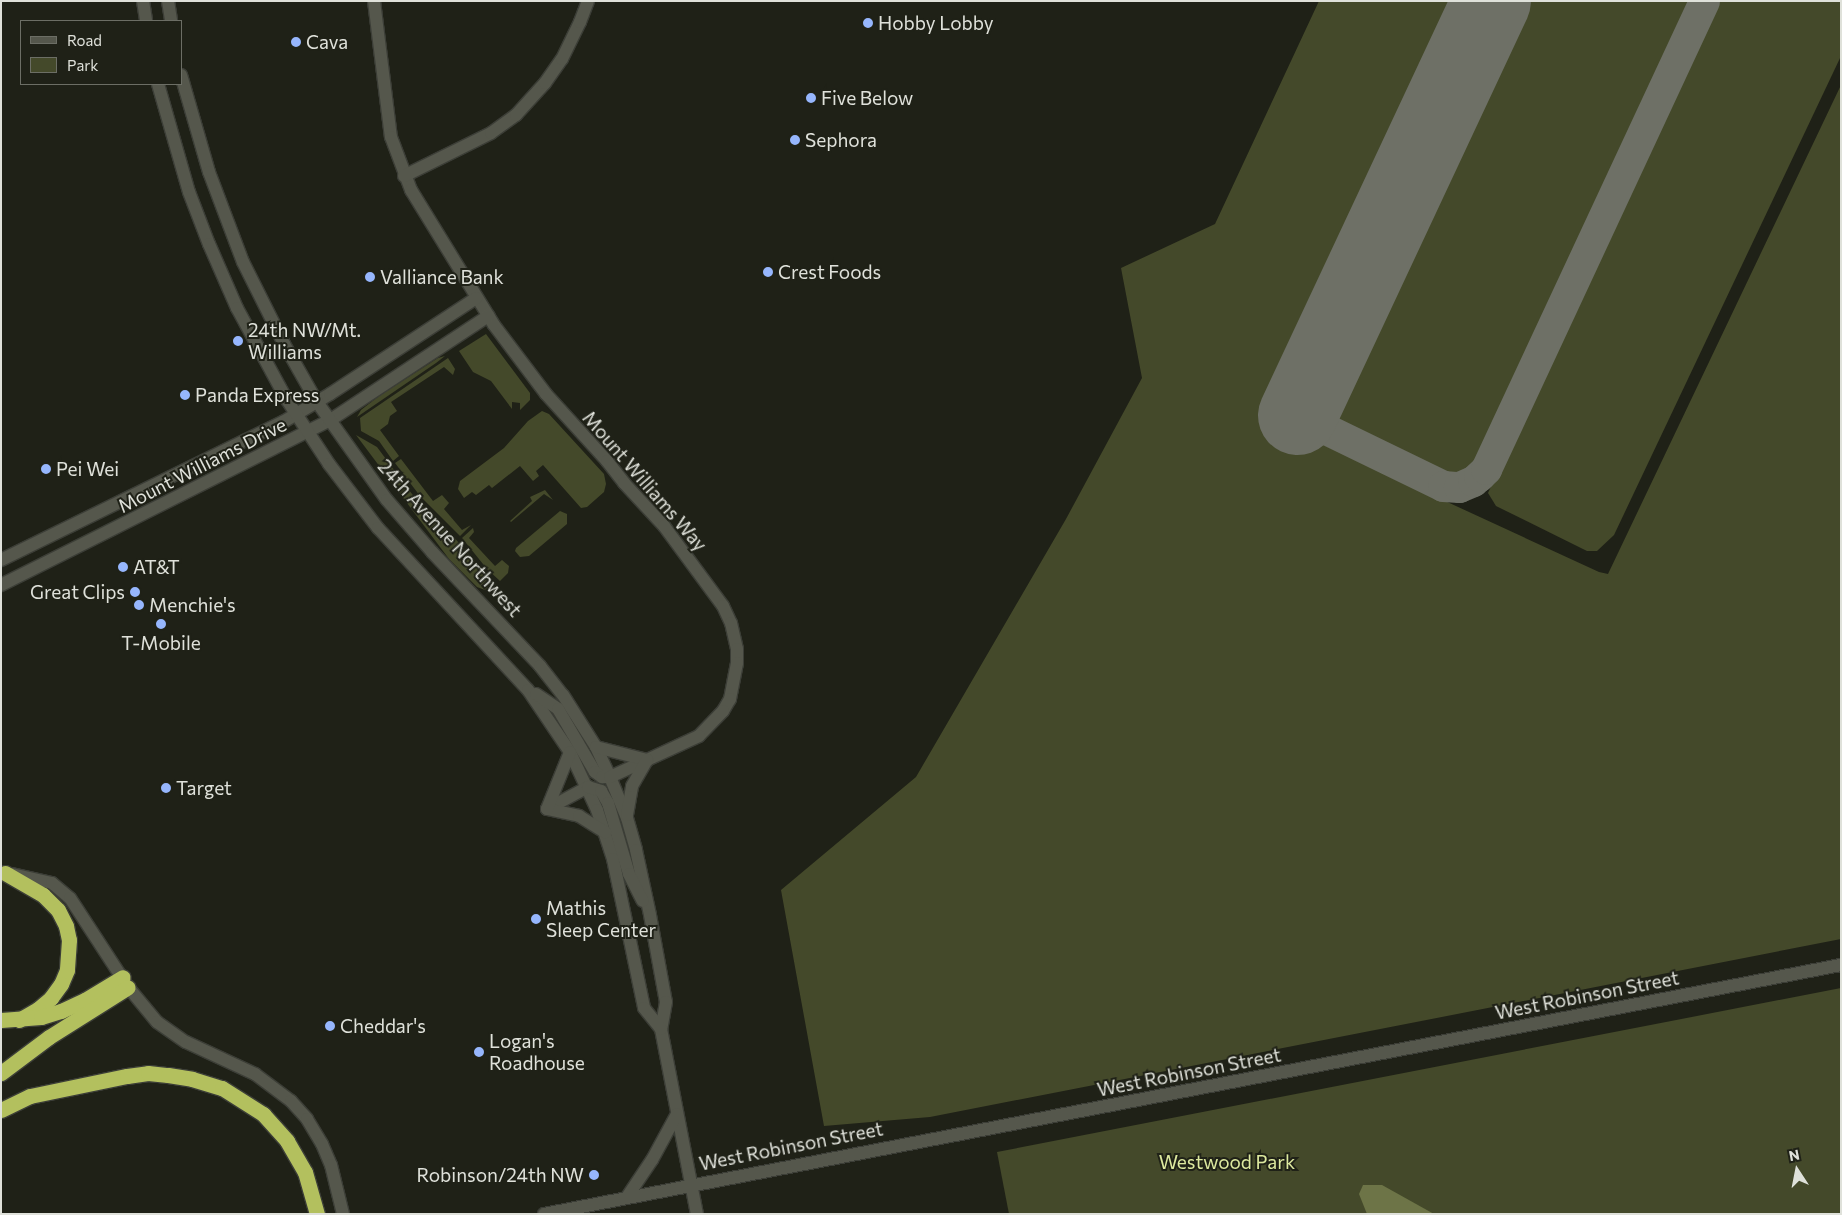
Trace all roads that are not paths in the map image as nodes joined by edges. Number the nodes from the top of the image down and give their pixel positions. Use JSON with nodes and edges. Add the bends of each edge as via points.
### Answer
{"nodes":[{"id":1,"x":143,"y":1,"type":"edge"},
{"id":2,"x":168,"y":1,"type":"edge"},
{"id":3,"x":374,"y":1,"type":"edge"},
{"id":4,"x":588,"y":1,"type":"edge"},
{"id":5,"x":146,"y":20,"type":"edge"},
{"id":6,"x":171,"y":20,"type":"edge"},
{"id":7,"x":182,"y":78,"type":"edge"},
{"id":8,"x":158,"y":85,"type":"edge"},
{"id":9,"x":404,"y":176,"type":"junction"},
{"id":10,"x":476,"y":298,"type":"junction"},
{"id":11,"x":488,"y":316,"type":"junction"},
{"id":12,"x":317,"y":402,"type":"junction"},
{"id":13,"x":296,"y":414,"type":"junction"},
{"id":14,"x":330,"y":421,"type":"junction"},
{"id":15,"x":308,"y":432,"type":"junction"},
{"id":16,"x":1,"y":560,"type":"edge"},
{"id":17,"x":1,"y":585,"type":"edge"},
{"id":18,"x":526,"y":687,"type":"junction"},
{"id":19,"x":596,"y":748,"type":"junction"},
{"id":20,"x":570,"y":752,"type":"junction"},
{"id":21,"x":647,"y":760,"type":"junction"},
{"id":22,"x":610,"y":777,"type":"junction"},
{"id":23,"x":588,"y":788,"type":"junction"},
{"id":24,"x":547,"y":809,"type":"junction"},
{"id":25,"x":627,"y":818,"type":"junction"},
{"id":26,"x":605,"y":832,"type":"junction"},
{"id":27,"x":3,"y":872,"type":"edge"},
{"id":28,"x":650,"y":915,"type":"junction"},
{"id":29,"x":1841,"y":965,"type":"edge"},
{"id":30,"x":125,"y":982,"type":"junction"},
{"id":31,"x":1,"y":1020,"type":"edge"},
{"id":32,"x":18,"y":1020,"type":"junction"},
{"id":33,"x":660,"y":1029,"type":"junction"},
{"id":34,"x":1,"y":1073,"type":"edge"},
{"id":35,"x":1,"y":1110,"type":"edge"},
{"id":36,"x":677,"y":1114,"type":"junction"},
{"id":37,"x":691,"y":1185,"type":"junction"},
{"id":38,"x":626,"y":1197,"type":"junction"},
{"id":39,"x":317,"y":1214,"type":"edge"},
{"id":40,"x":343,"y":1214,"type":"edge"},
{"id":41,"x":544,"y":1214,"type":"edge"},
{"id":42,"x":697,"y":1214,"type":"edge"}],
"edges":[{"from":1,"to":5,"type":"main road"},
{"from":2,"to":6,"type":"main road"},
{"from":3,"to":9,"type":"main road","via":[[391,137]]},
{"from":4,"to":9,"type":"main road","via":[[562,59],[516,115],[491,133]]},
{"from":7,"to":12,"type":"main road","name":"24th Avenue Northwest","via":[[209,172],[239,253]]},
{"from":8,"to":13,"type":"main road","name":"24th Avenue Northwest","via":[[189,192],[209,244],[251,336]]},
{"from":9,"to":10,"type":"main road"},
{"from":10,"to":11,"type":"main road","name":"Mount Williams Way"},
{"from":10,"to":12,"type":"main road","name":"Mount Williams Drive"},
{"from":11,"to":14,"type":"main road","name":"Mount Williams Drive"},
{"from":11,"to":21,"type":"main road","name":"Mount Williams Way","via":[[546,394],[664,526],[723,606],[731,623],[737,663],[730,699],[723,711],[700,736]]},
{"from":12,"to":13,"type":"main road","name":"Mount Williams Drive"},
{"from":12,"to":14,"type":"main road","name":"24th Avenue Northwest"},
{"from":13,"to":15,"type":"main road","name":"24th Avenue Northwest"},
{"from":13,"to":16,"type":"main road","name":"Mount Williams Drive"},
{"from":14,"to":15,"type":"main road","name":"Mount Williams Drive"},
{"from":14,"to":19,"type":"main road","name":"24th Avenue Northwest","via":[[404,520],[540,666]]},
{"from":15,"to":17,"type":"main road","name":"Mount Williams Drive"},
{"from":15,"to":18,"type":"main road","name":"24th Avenue Northwest","via":[[378,528]]},
{"from":18,"to":20,"type":"main road","name":"24th Avenue Northwest"},
{"from":18,"to":22,"type":"main road","via":[[558,709],[595,772],[602,777]]},
{"from":19,"to":21,"type":"main road"},
{"from":19,"to":22,"type":"main road","name":"24th Avenue Northwest"},
{"from":20,"to":23,"type":"main road","name":"24th Avenue Northwest"},
{"from":20,"to":24,"type":"main road"},
{"from":21,"to":22,"type":"main road","name":"Mount Williams Way"},
{"from":21,"to":25,"type":"main road","via":[[632,786]]},
{"from":22,"to":25,"type":"main road","name":"24th Avenue Northwest"},
{"from":23,"to":24,"type":"main road"},
{"from":23,"to":26,"type":"main road","name":"24th Avenue Northwest"},
{"from":23,"to":28,"type":"main road","via":[[601,791],[608,803],[629,874]]},
{"from":24,"to":26,"type":"main road","via":[[579,816]]},
{"from":25,"to":28,"type":"main road","name":"24th Avenue Northwest"},
{"from":26,"to":33,"type":"main road","name":"24th Avenue Northwest","via":[[619,883],[644,1008]]},
{"from":27,"to":30,"type":"main road","via":[[52,883],[70,898]]},
{"from":27,"to":32,"type":"highway","via":[[43,894],[58,910],[69,940],[67,970],[61,984],[38,1009]]},
{"from":28,"to":33,"type":"main road","name":"24th Avenue Northwest","via":[[666,1002]]},
{"from":29,"to":37,"type":"main road","name":"West Robinson Street"},
{"from":30,"to":32,"type":"highway","via":[[62,1010]]},
{"from":30,"to":34,"type":"highway"},
{"from":30,"to":40,"type":"main road","via":[[143,1006],[170,1032],[206,1053],[255,1074],[291,1101],[322,1144],[331,1165]]},
{"from":31,"to":32,"type":"highway"},
{"from":33,"to":36,"type":"main road","name":"24th Avenue Northwest"},
{"from":35,"to":39,"type":"highway","via":[[30,1096],[126,1076],[168,1075],[222,1088],[263,1114],[287,1141],[305,1172]]},
{"from":36,"to":37,"type":"main road","name":"24th Avenue Northwest"},
{"from":36,"to":38,"type":"main road","via":[[652,1160]]},
{"from":37,"to":38,"type":"main road","name":"West Robinson Street"},
{"from":37,"to":42,"type":"main road","name":"24th Avenue Northwest"},
{"from":38,"to":41,"type":"main road","name":"West Robinson Street"}]}
